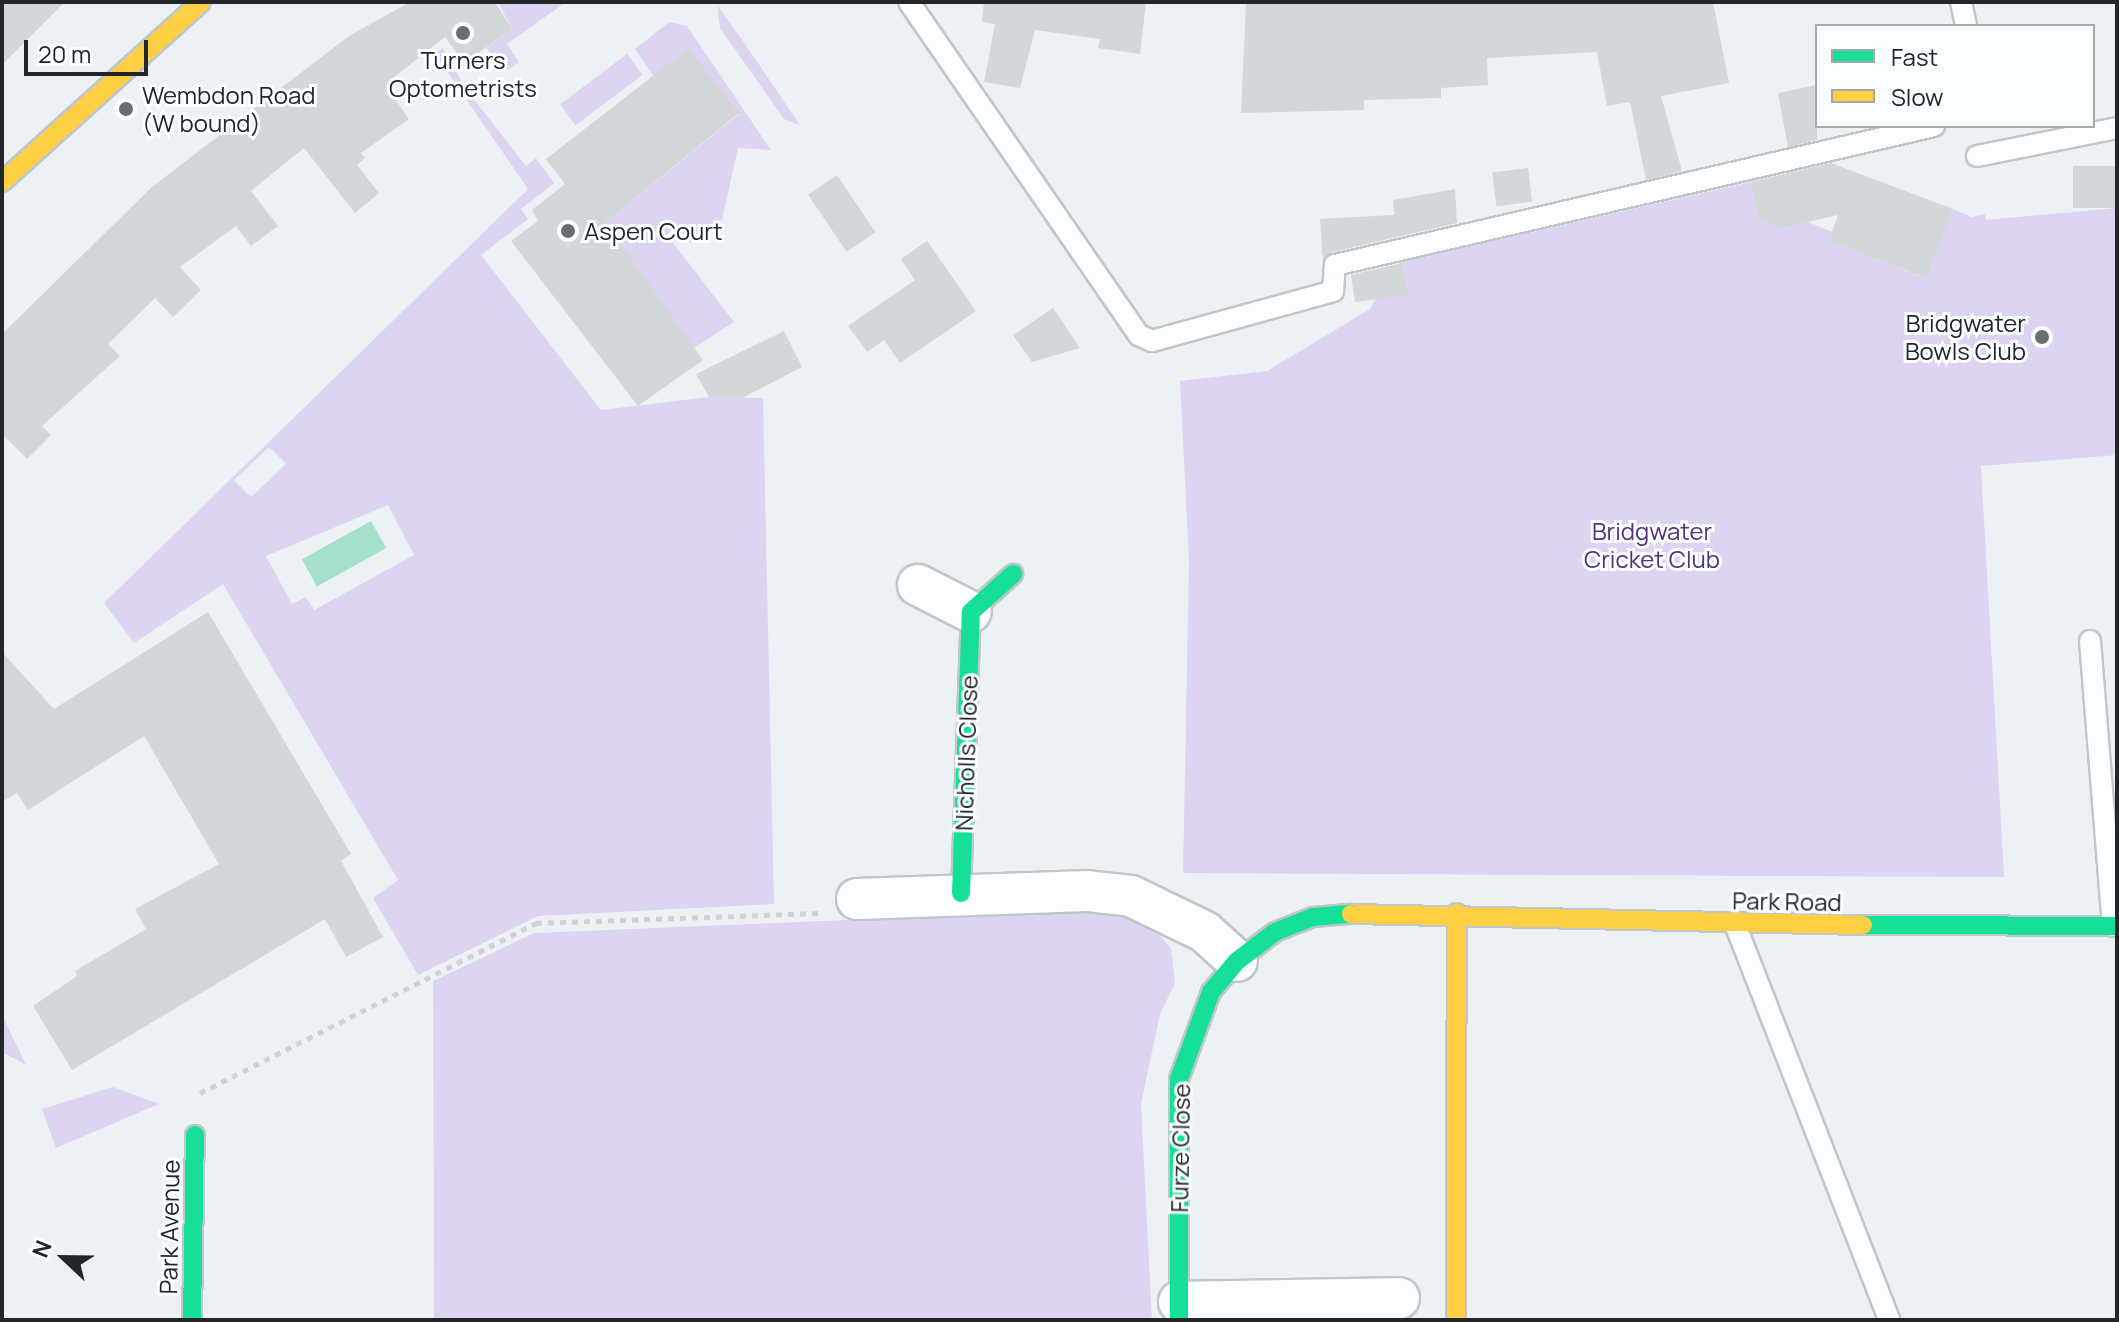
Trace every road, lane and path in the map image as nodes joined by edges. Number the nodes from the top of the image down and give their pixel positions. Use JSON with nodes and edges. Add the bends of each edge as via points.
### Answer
{"nodes":[{"id":1,"x":201,"y":2,"type":"edge"},
{"id":2,"x":909,"y":2,"type":"edge"},
{"id":3,"x":1961,"y":2,"type":"edge"},
{"id":4,"x":1966,"y":24,"type":"edge"},
{"id":5,"x":1925,"y":128,"type":"edge"},
{"id":6,"x":2117,"y":128,"type":"edge"},
{"id":7,"x":1977,"y":156,"type":"dead end"},
{"id":8,"x":2,"y":182,"type":"edge"},
{"id":9,"x":1013,"y":574,"type":"dead end"},
{"id":10,"x":918,"y":585,"type":"dead end"},
{"id":11,"x":971,"y":612,"type":"junction"},
{"id":12,"x":2090,"y":641,"type":"dead end"},
{"id":13,"x":961,"y":893,"type":"junction"},
{"id":14,"x":857,"y":899,"type":"joint"},
{"id":15,"x":1457,"y":913,"type":"junction"},
{"id":16,"x":1735,"y":924,"type":"junction"},
{"id":17,"x":2115,"y":926,"type":"edge"},
{"id":18,"x":1237,"y":961,"type":"junction"},
{"id":19,"x":184,"y":1101,"type":"dead end"},
{"id":20,"x":195,"y":1135,"type":"dead end"},
{"id":21,"x":1399,"y":1298,"type":"dead end"},
{"id":22,"x":1179,"y":1311,"type":"edge"},
{"id":23,"x":1335,"y":1311,"type":"edge"},
{"id":24,"x":192,"y":1320,"type":"edge"},
{"id":25,"x":1456,"y":1320,"type":"edge"},
{"id":26,"x":1889,"y":1320,"type":"edge"}],
"edges":[{"from":1,"to":8,"type":"street"},
{"from":2,"to":5,"type":"lane","via":[[1139,335],[1152,341],[1333,291],[1335,265]]},
{"from":3,"to":4,"type":"lane"},
{"from":6,"to":7,"type":"lane"},
{"from":9,"to":11,"type":"street"},
{"from":10,"to":11,"type":"street"},
{"from":11,"to":13,"type":"street","name":"Nicholls Close"},
{"from":12,"to":17,"type":"lane"},
{"from":13,"to":14,"type":"street"},
{"from":13,"to":18,"type":"street","via":[[1087,891],[1131,896],[1205,932]]},
{"from":14,"to":19,"type":"path","via":[[841,912],[536,923]]},
{"from":15,"to":16,"type":"street","name":"Park Road"},
{"from":15,"to":18,"type":"street","name":"Park Road","via":[[1313,917],[1275,932]]},
{"from":15,"to":25,"type":"street"},
{"from":16,"to":17,"type":"street","name":"Park Road"},
{"from":16,"to":26,"type":"lane"},
{"from":18,"to":22,"type":"street","name":"Furze Close","via":[[1211,992],[1179,1079]]},
{"from":20,"to":24,"type":"street","name":"Park Avenue"},
{"from":21,"to":23,"type":"street","name":"Furze Close"},
{"from":22,"to":23,"type":"street","name":"Furze Close"}]}
